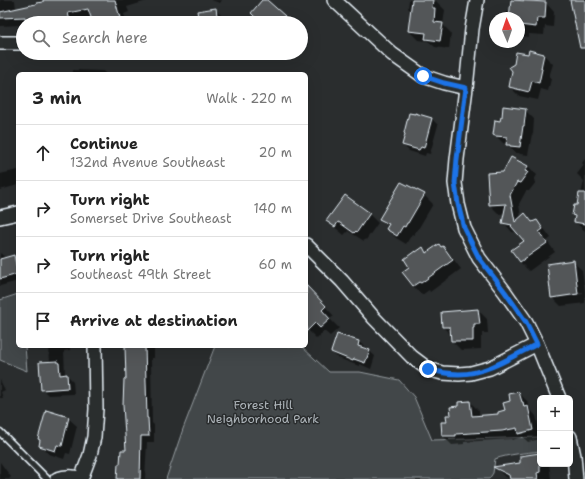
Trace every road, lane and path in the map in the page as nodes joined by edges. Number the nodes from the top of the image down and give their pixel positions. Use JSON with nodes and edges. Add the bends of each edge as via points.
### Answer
{"nodes":[{"id":1,"x":334,"y":0,"type":"edge"},
{"id":2,"x":477,"y":0,"type":"edge"},
{"id":3,"x":0,"y":43,"type":"edge"},
{"id":4,"x":16,"y":43,"type":"edge"},
{"id":5,"x":466,"y":88,"type":"junction"},
{"id":6,"x":16,"y":214,"type":"edge"},
{"id":7,"x":0,"y":217,"type":"edge"},
{"id":8,"x":308,"y":248,"type":"edge"},
{"id":9,"x":537,"y":344,"type":"junction"},
{"id":10,"x":95,"y":348,"type":"edge"},
{"id":11,"x":558,"y":395,"type":"edge"},
{"id":12,"x":0,"y":432,"type":"edge"},
{"id":13,"x":573,"y":451,"type":"edge"},
{"id":14,"x":47,"y":479,"type":"edge"},
{"id":15,"x":57,"y":479,"type":"edge"},
{"id":16,"x":80,"y":479,"type":"edge"},
{"id":17,"x":576,"y":479,"type":"edge"}],
"edges":[{"from":1,"to":5,"type":"street","via":[[392,54],[423,76]]},
{"from":2,"to":5,"type":"street"},
{"from":3,"to":4,"type":"street"},
{"from":5,"to":9,"type":"street","via":[[455,183],[464,228],[479,258],[526,322]]},
{"from":6,"to":7,"type":"street"},
{"from":8,"to":9,"type":"street","via":[[412,357],[428,369],[442,373],[471,373],[490,368]]},
{"from":9,"to":11,"type":"street"},
{"from":10,"to":16,"type":"street","via":[[94,437]]},
{"from":12,"to":14,"type":"lane"},
{"from":13,"to":17,"type":"street"},
{"from":15,"to":16,"type":"street","via":[[72,476]]}]}
